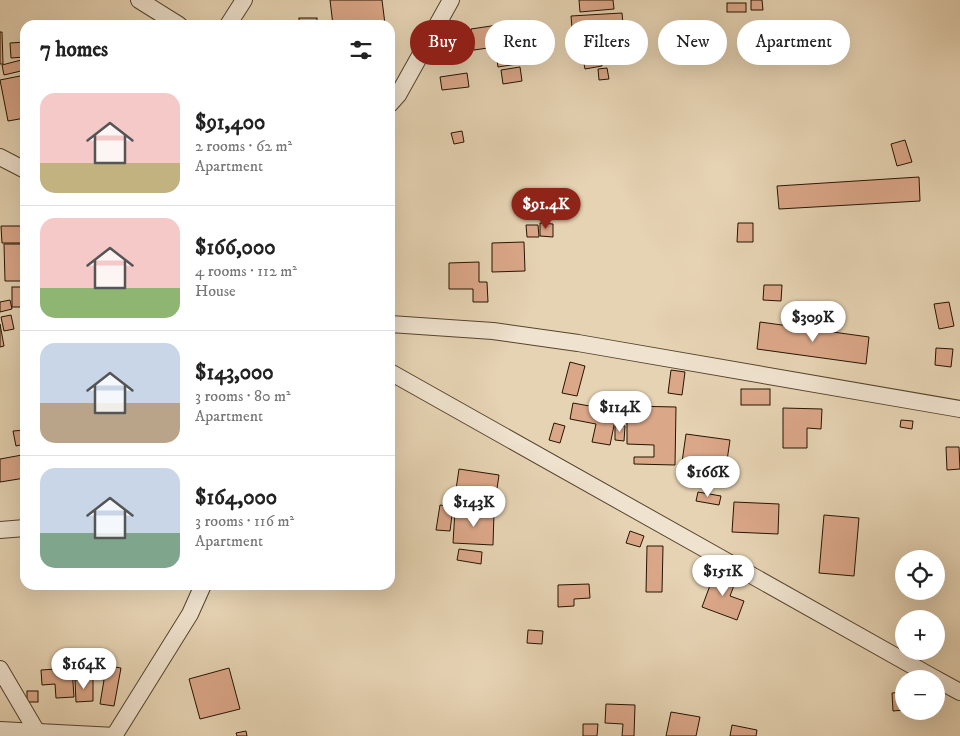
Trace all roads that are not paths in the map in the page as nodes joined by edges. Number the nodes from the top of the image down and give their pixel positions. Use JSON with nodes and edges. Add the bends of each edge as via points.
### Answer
{"nodes":[{"id":1,"x":139,"y":0,"type":"edge"},
{"id":2,"x":244,"y":0,"type":"edge"},
{"id":3,"x":451,"y":0,"type":"edge"},
{"id":4,"x":170,"y":20,"type":"edge"},
{"id":5,"x":231,"y":20,"type":"edge"},
{"id":6,"x":395,"y":98,"type":"edge"},
{"id":7,"x":0,"y":157,"type":"edge"},
{"id":8,"x":20,"y":167,"type":"edge"},
{"id":9,"x":395,"y":324,"type":"edge"},
{"id":10,"x":395,"y":375,"type":"edge"},
{"id":11,"x":960,"y":409,"type":"edge"},
{"id":12,"x":20,"y":528,"type":"edge"},
{"id":13,"x":0,"y":530,"type":"edge"},
{"id":14,"x":201,"y":590,"type":"edge"},
{"id":15,"x":0,"y":668,"type":"edge"},
{"id":16,"x":920,"y":670,"type":"edge"},
{"id":17,"x":945,"y":684,"type":"edge"},
{"id":18,"x":960,"y":692,"type":"edge"},
{"id":19,"x":0,"y":730,"type":"edge"},
{"id":20,"x":37,"y":732,"type":"junction"},
{"id":21,"x":69,"y":735,"type":"edge"},
{"id":22,"x":114,"y":736,"type":"edge"}],
"edges":[{"from":1,"to":4,"type":"street"},
{"from":2,"to":5,"type":"street"},
{"from":3,"to":6,"type":"street"},
{"from":7,"to":8,"type":"street"},
{"from":9,"to":11,"type":"street","via":[[493,331],[578,343]]},
{"from":10,"to":16,"type":"street"},
{"from":12,"to":13,"type":"street"},
{"from":14,"to":22,"type":"street","via":[[190,614]]},
{"from":15,"to":20,"type":"street"},
{"from":17,"to":18,"type":"street"},
{"from":19,"to":20,"type":"street"},
{"from":20,"to":21,"type":"street"},
{"from":21,"to":22,"type":"street"}]}
